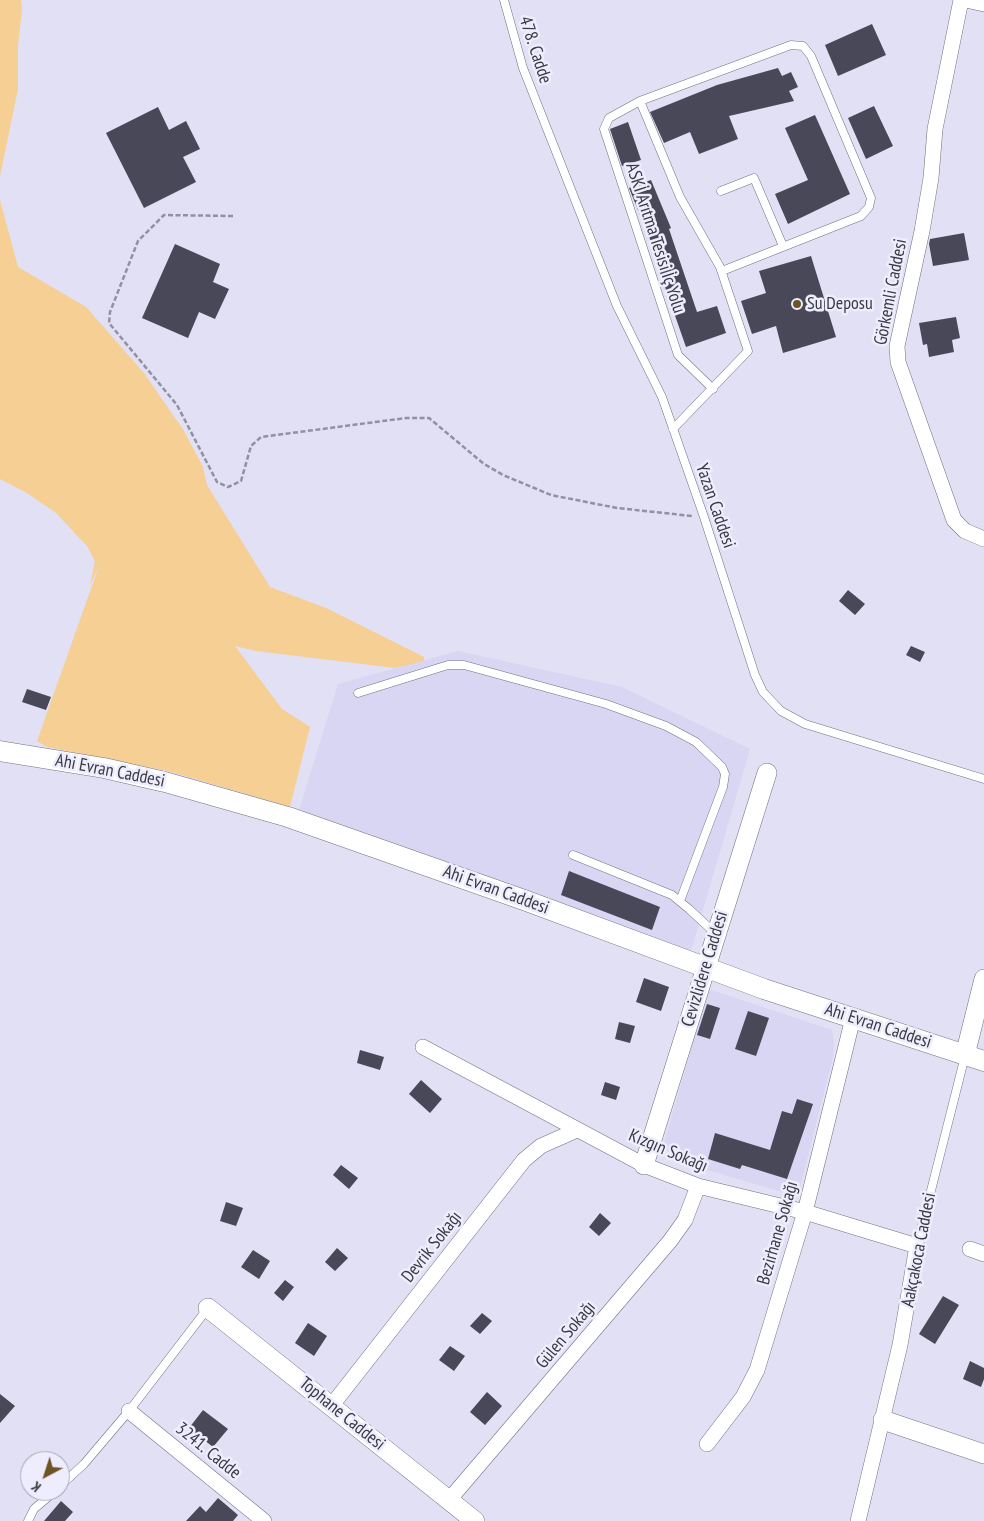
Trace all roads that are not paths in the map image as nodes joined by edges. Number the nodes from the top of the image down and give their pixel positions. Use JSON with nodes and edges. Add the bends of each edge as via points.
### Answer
{"nodes":[{"id":1,"x":504,"y":0,"type":"edge"},
{"id":2,"x":961,"y":0,"type":"edge"},
{"id":3,"x":966,"y":0,"type":"edge"},
{"id":4,"x":984,"y":4,"type":"edge"},
{"id":5,"x":640,"y":101,"type":"junction"},
{"id":6,"x":539,"y":110,"type":"joint"},
{"id":7,"x":721,"y":191,"type":"dead end"},
{"id":8,"x":783,"y":246,"type":"junction"},
{"id":9,"x":722,"y":271,"type":"junction"},
{"id":10,"x":714,"y":389,"type":"junction"},
{"id":11,"x":673,"y":429,"type":"junction"},
{"id":12,"x":984,"y":539,"type":"edge"},
{"id":13,"x":358,"y":693,"type":"dead end"},
{"id":14,"x":0,"y":751,"type":"edge"},
{"id":15,"x":767,"y":773,"type":"dead end"},
{"id":16,"x":984,"y":779,"type":"edge"},
{"id":17,"x":573,"y":855,"type":"dead end"},
{"id":18,"x":680,"y":901,"type":"junction"},
{"id":19,"x":716,"y":935,"type":"junction"},
{"id":20,"x":705,"y":968,"type":"junction"},
{"id":21,"x":984,"y":980,"type":"edge"},
{"id":22,"x":853,"y":1018,"type":"junction"},
{"id":23,"x":423,"y":1048,"type":"dead end"},
{"id":24,"x":965,"y":1055,"type":"junction"},
{"id":25,"x":984,"y":1061,"type":"edge"},
{"id":26,"x":577,"y":1130,"type":"junction"},
{"id":27,"x":644,"y":1165,"type":"junction"},
{"id":28,"x":698,"y":1186,"type":"junction"},
{"id":29,"x":805,"y":1212,"type":"junction"},
{"id":30,"x":916,"y":1246,"type":"junction"},
{"id":31,"x":208,"y":1308,"type":"joint"},
{"id":32,"x":332,"y":1405,"type":"junction"},
{"id":33,"x":129,"y":1411,"type":"junction"},
{"id":34,"x":883,"y":1420,"type":"junction"},
{"id":35,"x":707,"y":1444,"type":"dead end"},
{"id":36,"x":984,"y":1454,"type":"edge"},
{"id":37,"x":70,"y":1477,"type":"edge"},
{"id":38,"x":449,"y":1500,"type":"junction"},
{"id":39,"x":43,"y":1501,"type":"edge"},
{"id":40,"x":28,"y":1521,"type":"edge"},
{"id":41,"x":264,"y":1521,"type":"edge"},
{"id":42,"x":475,"y":1521,"type":"edge"},
{"id":43,"x":858,"y":1521,"type":"edge"}],
"edges":[{"from":1,"to":6,"type":"lane","name":"478. Cadde","via":[[523,68]]},
{"from":2,"to":12,"type":"street","name":"Görkemli Caddesi","via":[[935,129],[923,222],[897,346],[898,362],[954,520],[965,531]]},
{"from":3,"to":4,"type":"street"},
{"from":5,"to":8,"type":"lane","name":"ASKİ Arıtma Tesisi İç Yolu","via":[[791,44],[803,46],[811,56],[871,198],[869,207],[861,216]]},
{"from":5,"to":9,"type":"lane","name":"ASKİ Arıtma Tesisi İç Yolu","via":[[680,197]]},
{"from":5,"to":10,"type":"lane","name":"ASKİ Arıtma Tesisi İç Yolu","via":[[609,118],[604,129],[678,355]]},
{"from":6,"to":11,"type":"lane","name":"Yazan Caddesi","via":[[617,306],[662,397]]},
{"from":7,"to":8,"type":"lane","via":[[754,178]]},
{"from":8,"to":9,"type":"lane","name":"ASKİ Arıtma Tesisi İç Yolu"},
{"from":9,"to":10,"type":"lane","name":"ASKİ Arıtma Tesisi İç Yolu","via":[[748,351]]},
{"from":10,"to":11,"type":"lane","name":"ASKİ Arıtma Tesisi İç Yolu"},
{"from":11,"to":16,"type":"lane","name":"Yazan Caddesi","via":[[763,692],[780,711],[805,724]]},
{"from":13,"to":18,"type":"lane","via":[[448,665],[464,665],[606,704],[666,726],[696,742],[725,774]]},
{"from":14,"to":20,"type":"main road","name":"Ahi Evran Caddesi","via":[[104,768],[288,817]]},
{"from":15,"to":19,"type":"street","name":"Cevizlidere Caddesi"},
{"from":17,"to":18,"type":"lane"},
{"from":18,"to":19,"type":"lane"},
{"from":19,"to":20,"type":"street","name":"Cevizlidere Caddesi"},
{"from":20,"to":22,"type":"main road","name":"Ahi Evran Caddesi"},
{"from":20,"to":27,"type":"street","name":"Cevizlidere Caddesi"},
{"from":21,"to":24,"type":"street","name":"Aakçakoca Caddesi"},
{"from":22,"to":24,"type":"main road","name":"Ahi Evran Caddesi"},
{"from":22,"to":29,"type":"street","name":"Bezirhane Sokağı"},
{"from":23,"to":26,"type":"street","name":"Kızgın Sokağı"},
{"from":24,"to":25,"type":"main road","name":"Ahi Evran Caddesi"},
{"from":24,"to":30,"type":"lane","name":"Aakçakoca Caddesi"},
{"from":26,"to":27,"type":"street","name":"Kızgın Sokağı"},
{"from":26,"to":32,"type":"street","name":"Devrik Sokağı","via":[[541,1146],[524,1160]]},
{"from":27,"to":28,"type":"street","name":"Kızgın Sokağı"},
{"from":28,"to":29,"type":"street","name":"Kızgın Sokağı"},
{"from":28,"to":38,"type":"street","name":"Gülen Sokağı","via":[[685,1220],[670,1241]]},
{"from":29,"to":30,"type":"street","name":"Kızgın Sokağı"},
{"from":29,"to":35,"type":"street","name":"Bezirhane Sokağı","via":[[757,1370],[743,1397]]},
{"from":30,"to":34,"type":"street","name":"Aakçakoca Caddesi","via":[[908,1305]]},
{"from":31,"to":32,"type":"street","name":"Tophane Caddesi"},
{"from":31,"to":33,"type":"lane"},
{"from":32,"to":38,"type":"street","name":"Tophane Caddesi"},
{"from":33,"to":37,"type":"lane"},
{"from":33,"to":41,"type":"street","name":"3241. Cadde"},
{"from":34,"to":36,"type":"street"},
{"from":34,"to":43,"type":"street","name":"Aakçakoca Caddesi"},
{"from":38,"to":42,"type":"street","name":"Tophane Caddesi"},
{"from":39,"to":40,"type":"lane","via":[[34,1509]]}]}
